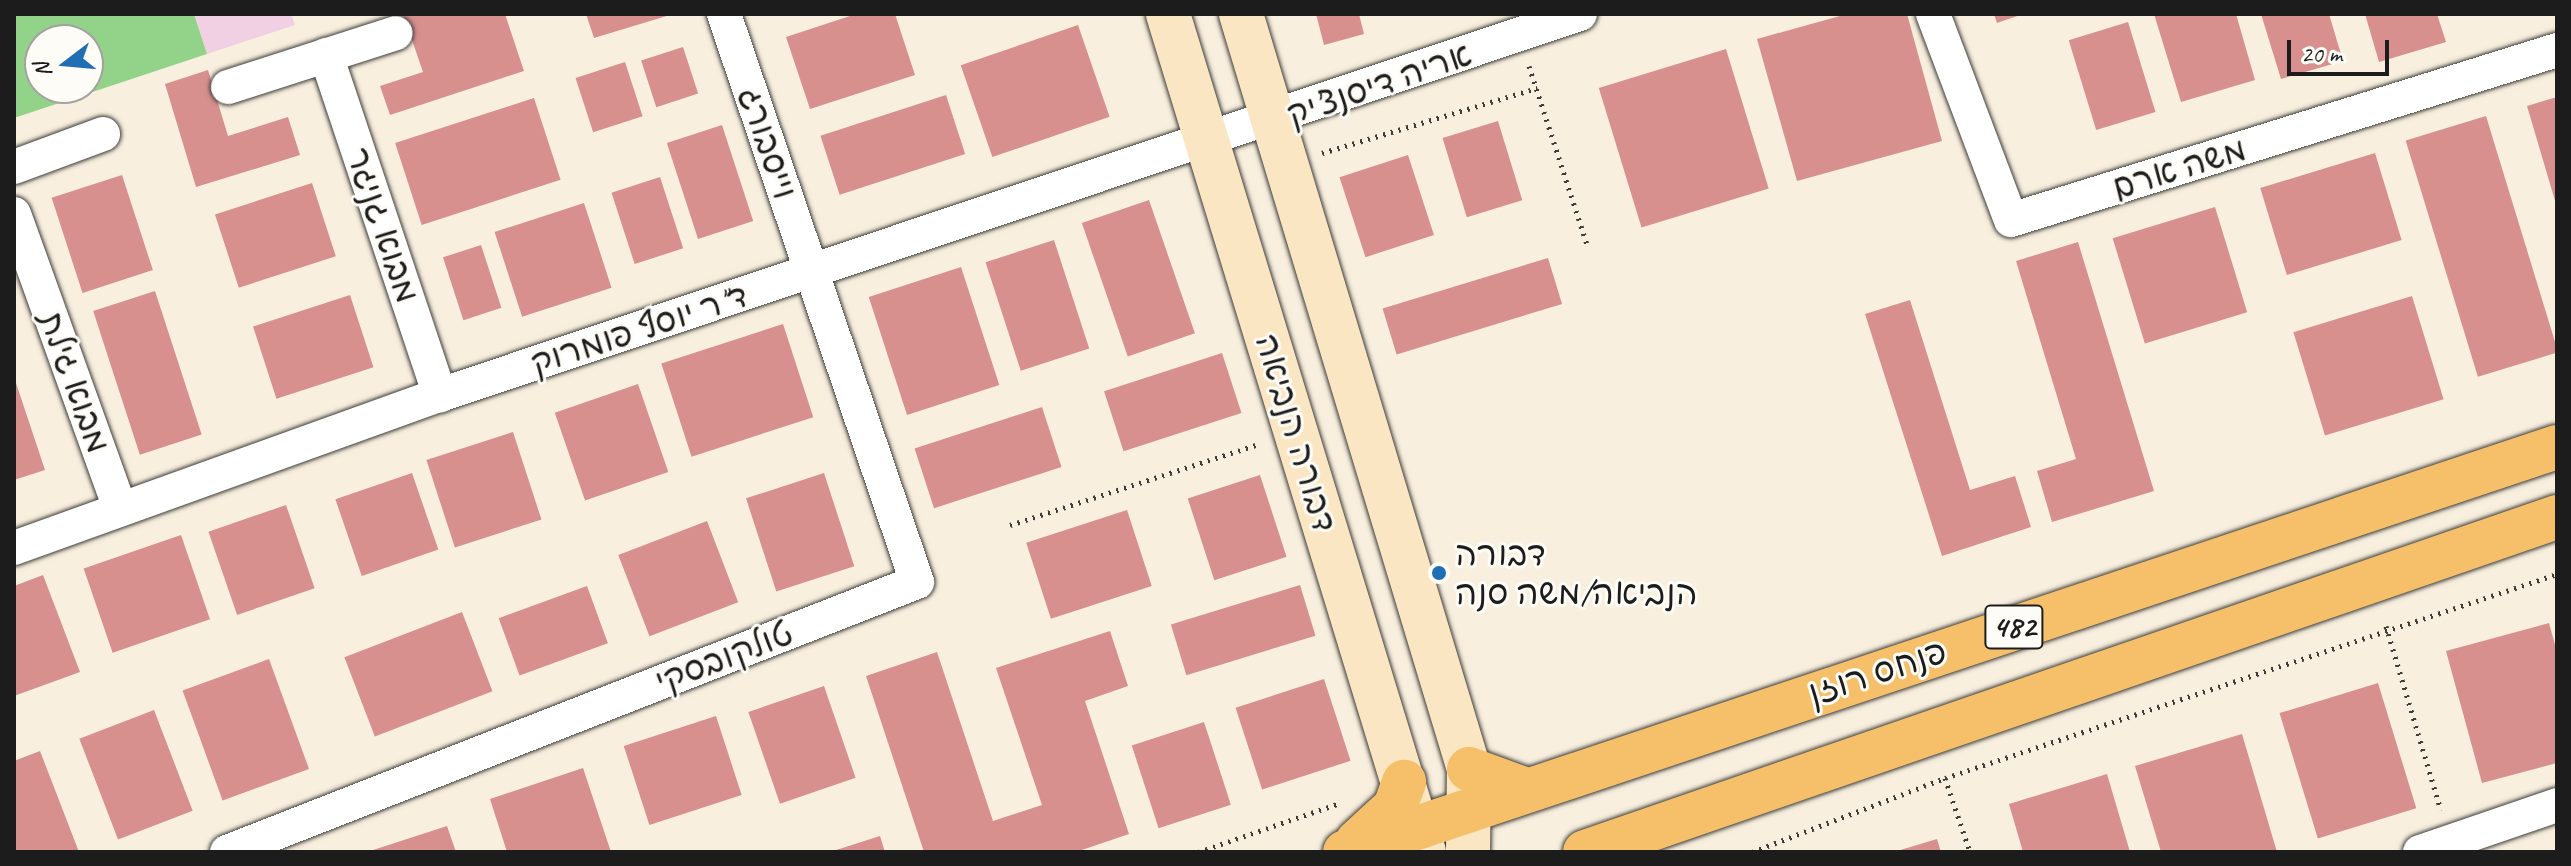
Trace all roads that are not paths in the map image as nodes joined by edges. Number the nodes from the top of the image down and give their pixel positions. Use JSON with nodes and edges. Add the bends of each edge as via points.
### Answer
{"nodes":[{"id":1,"x":724,"y":14,"type":"edge"},
{"id":2,"x":1168,"y":14,"type":"edge"},
{"id":3,"x":1241,"y":14,"type":"edge"},
{"id":4,"x":1580,"y":14,"type":"edge"},
{"id":5,"x":1933,"y":14,"type":"edge"},
{"id":6,"x":1516,"y":25,"type":"edge"},
{"id":7,"x":396,"y":33,"type":"dead end"},
{"id":8,"x":2557,"y":50,"type":"edge"},
{"id":9,"x":326,"y":55,"type":"junction"},
{"id":10,"x":228,"y":87,"type":"dead end"},
{"id":11,"x":1269,"y":121,"type":"junction"},
{"id":12,"x":103,"y":134,"type":"dead end"},
{"id":13,"x":1205,"y":142,"type":"junction"},
{"id":14,"x":14,"y":167,"type":"edge"},
{"id":15,"x":14,"y":214,"type":"edge"},
{"id":16,"x":813,"y":271,"type":"junction"},
{"id":17,"x":440,"y":395,"type":"junction"},
{"id":18,"x":2557,"y":447,"type":"edge"},
{"id":19,"x":119,"y":505,"type":"junction"},
{"id":20,"x":2557,"y":517,"type":"edge"},
{"id":21,"x":14,"y":548,"type":"edge"},
{"id":22,"x":1404,"y":782,"type":"junction"},
{"id":23,"x":1470,"y":788,"type":"junction"},
{"id":24,"x":2557,"y":805,"type":"edge"},
{"id":25,"x":1421,"y":838,"type":"edge"},
{"id":26,"x":1626,"y":843,"type":"edge"},
{"id":27,"x":2435,"y":847,"type":"edge"},
{"id":28,"x":227,"y":852,"type":"edge"},
{"id":29,"x":1347,"y":852,"type":"edge"},
{"id":30,"x":1468,"y":852,"type":"edge"},
{"id":31,"x":1585,"y":852,"type":"edge"}],
"edges":[{"from":1,"to":16,"type":"street","name":"וייסבורג"},
{"from":2,"to":13,"type":"street","name":"דבורה הנביאה"},
{"from":3,"to":11,"type":"street","name":"דבורה הנביאה"},
{"from":4,"to":6,"type":"street","name":"אריה דיסנצ'יק"},
{"from":5,"to":8,"type":"street","name":"משה ארם","via":[[2011,220]]},
{"from":6,"to":11,"type":"street","name":"אריה דיסנצ'יק"},
{"from":7,"to":9,"type":"street"},
{"from":9,"to":10,"type":"street"},
{"from":9,"to":17,"type":"street","name":"מבוא גניגר"},
{"from":11,"to":13,"type":"street","name":"ד\"ר יוסף פומרוק"},
{"from":11,"to":23,"type":"street","name":"דבורה הנביאה"},
{"from":12,"to":14,"type":"street"},
{"from":13,"to":16,"type":"street","name":"ד\"ר יוסף פומרוק"},
{"from":13,"to":22,"type":"street","name":"דבורה הנביאה"},
{"from":15,"to":19,"type":"street","name":"מבוא גילת"},
{"from":16,"to":17,"type":"street","name":"ד\"ר יוסף פומרוק"},
{"from":16,"to":28,"type":"street","name":"טולקובסקי","via":[[917,582]]},
{"from":17,"to":19,"type":"street","name":"ד\"ר יוסף פומרוק"},
{"from":18,"to":23,"type":"main road","name":"פנחס רוזן","number":"482","via":[[1524,789]]},
{"from":19,"to":21,"type":"street","name":"ד\"ר יוסף פומרוק"},
{"from":20,"to":26,"type":"main road","number":"482"},
{"from":22,"to":25,"type":"street","name":"דבורה הנביאה"},
{"from":22,"to":29,"type":"main road","via":[[1395,807]]},
{"from":23,"to":25,"type":"main road","number":"482"},
{"from":23,"to":30,"type":"street","name":"דבורה הנביאה"},
{"from":24,"to":27,"type":"street"},
{"from":25,"to":29,"type":"main road","number":"482"},
{"from":26,"to":31,"type":"main road","number":"482"}]}
